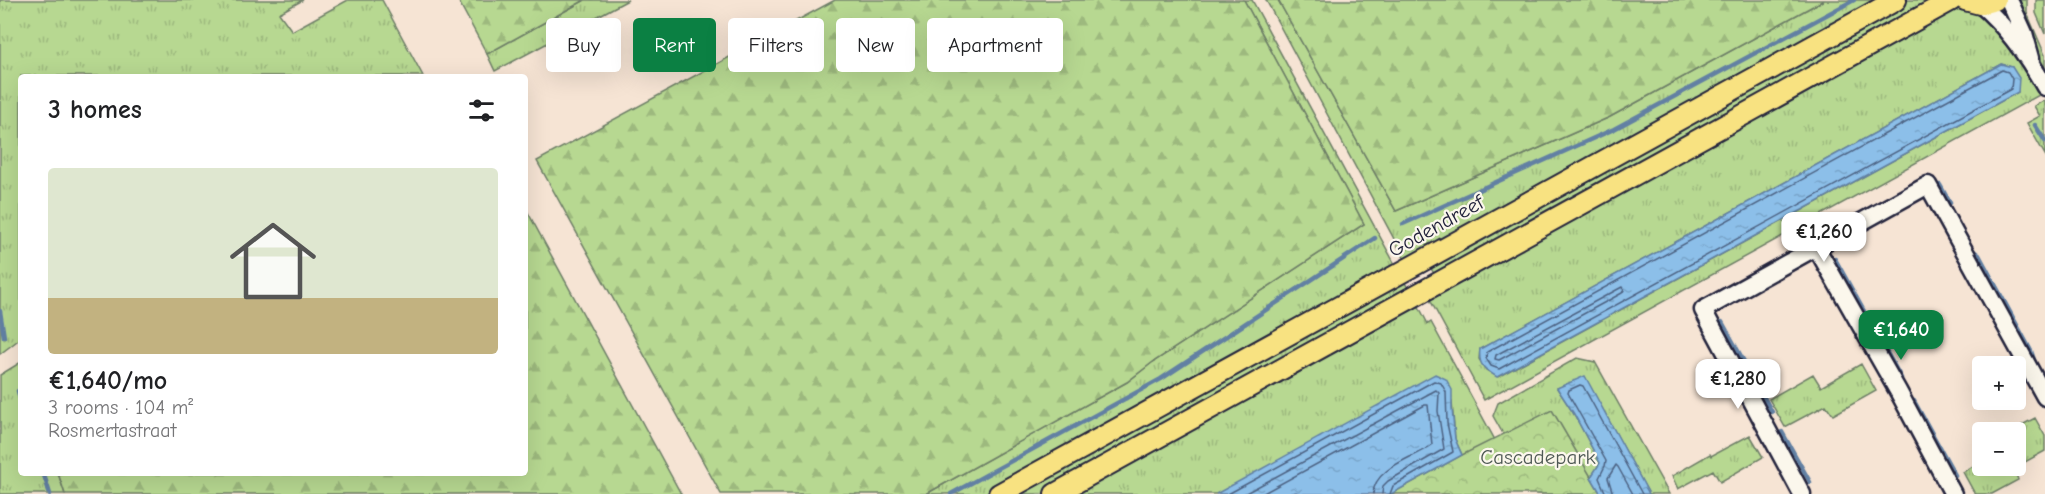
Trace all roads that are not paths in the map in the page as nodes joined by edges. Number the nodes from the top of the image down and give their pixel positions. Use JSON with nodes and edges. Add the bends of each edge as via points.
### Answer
{"nodes":[{"id":1,"x":1896,"y":0,"type":"edge"},
{"id":2,"x":1952,"y":0,"type":"edge"},
{"id":3,"x":2009,"y":0,"type":"edge"},
{"id":4,"x":1980,"y":1,"type":"edge"},
{"id":5,"x":2034,"y":67,"type":"junction"},
{"id":6,"x":2045,"y":87,"type":"edge"},
{"id":7,"x":1816,"y":248,"type":"junction"},
{"id":8,"x":2045,"y":397,"type":"edge"},
{"id":9,"x":999,"y":494,"type":"edge"},
{"id":10,"x":1055,"y":494,"type":"edge"},
{"id":11,"x":1803,"y":494,"type":"edge"},
{"id":12,"x":1953,"y":494,"type":"edge"}],
"edges":[{"from":1,"to":9,"type":"main road","name":"Godendreef"},
{"from":2,"to":10,"type":"main road"},
{"from":3,"to":5,"type":"street"},
{"from":4,"to":5,"type":"street"},
{"from":5,"to":6,"type":"street"},
{"from":7,"to":8,"type":"street","via":[[1928,185]]},
{"from":7,"to":11,"type":"street","via":[[1702,310]]},
{"from":7,"to":12,"type":"street"}]}
